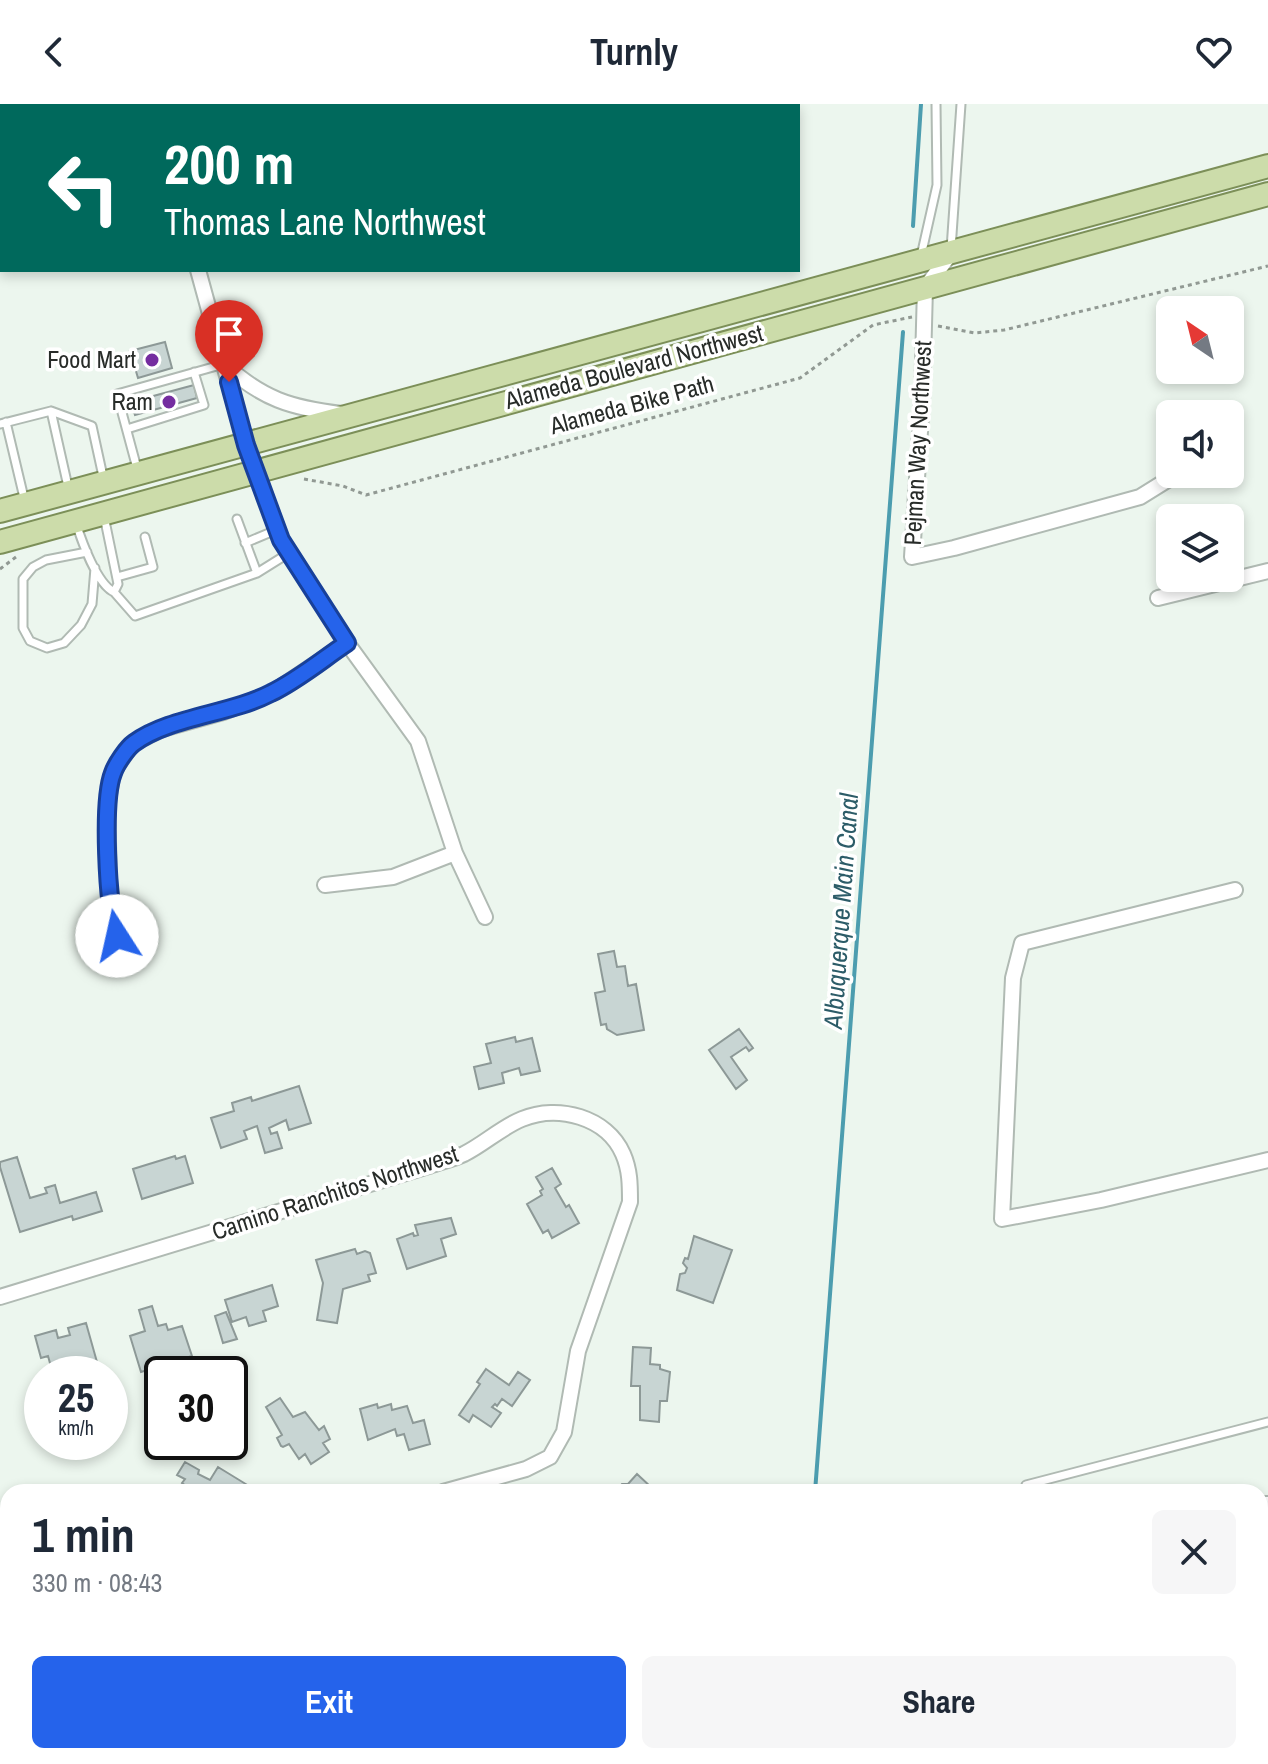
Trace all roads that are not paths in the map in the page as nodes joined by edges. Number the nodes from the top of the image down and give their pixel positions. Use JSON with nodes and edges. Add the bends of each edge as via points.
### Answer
{"nodes":[{"id":1,"x":936,"y":104,"type":"edge"},
{"id":2,"x":961,"y":104,"type":"edge"},
{"id":3,"x":1268,"y":166,"type":"edge"},
{"id":4,"x":1268,"y":194,"type":"edge"},
{"id":5,"x":951,"y":253,"type":"junction"},
{"id":6,"x":920,"y":261,"type":"junction"},
{"id":7,"x":199,"y":272,"type":"edge"},
{"id":8,"x":925,"y":288,"type":"junction"},
{"id":9,"x":763,"y":304,"type":"junction"},
{"id":10,"x":772,"y":330,"type":"junction"},
{"id":11,"x":224,"y":364,"type":"junction"},
{"id":12,"x":194,"y":372,"type":"junction"},
{"id":13,"x":51,"y":411,"type":"junction"},
{"id":14,"x":354,"y":416,"type":"junction"},
{"id":15,"x":3,"y":423,"type":"edge"},
{"id":16,"x":127,"y":429,"type":"junction"},
{"id":17,"x":246,"y":445,"type":"junction"},
{"id":18,"x":254,"y":471,"type":"junction"},
{"id":19,"x":139,"y":474,"type":"junction"},
{"id":20,"x":105,"y":483,"type":"junction"},
{"id":21,"x":1156,"y":487,"type":"edge"},
{"id":22,"x":69,"y":492,"type":"junction"},
{"id":23,"x":26,"y":504,"type":"junction"},
{"id":24,"x":0,"y":511,"type":"edge"},
{"id":25,"x":104,"y":513,"type":"junction"},
{"id":26,"x":237,"y":519,"type":"dead end"},
{"id":27,"x":76,"y":521,"type":"junction"},
{"id":28,"x":276,"y":530,"type":"junction"},
{"id":29,"x":145,"y":537,"type":"dead end"},
{"id":30,"x":0,"y":542,"type":"edge"},
{"id":31,"x":245,"y":543,"type":"junction"},
{"id":32,"x":87,"y":552,"type":"junction"},
{"id":33,"x":290,"y":553,"type":"junction"},
{"id":34,"x":95,"y":568,"type":"junction"},
{"id":35,"x":1268,"y":571,"type":"edge"},
{"id":36,"x":257,"y":573,"type":"junction"},
{"id":37,"x":117,"y":577,"type":"junction"},
{"id":38,"x":114,"y":592,"type":"junction"},
{"id":39,"x":1158,"y":598,"type":"dead end"},
{"id":40,"x":347,"y":643,"type":"junction"},
{"id":41,"x":455,"y":853,"type":"junction"},
{"id":42,"x":325,"y":885,"type":"dead end"},
{"id":43,"x":1235,"y":890,"type":"dead end"},
{"id":44,"x":485,"y":917,"type":"dead end"},
{"id":45,"x":123,"y":956,"type":"dead end"},
{"id":46,"x":1268,"y":1160,"type":"edge"},
{"id":47,"x":0,"y":1297,"type":"edge"},
{"id":48,"x":1268,"y":1422,"type":"edge"},
{"id":49,"x":472,"y":1484,"type":"edge"},
{"id":50,"x":1030,"y":1484,"type":"edge"}],
"edges":[{"from":1,"to":6,"type":"lane","via":[[937,185]]},
{"from":2,"to":5,"type":"lane"},
{"from":3,"to":5,"type":"main road","name":"Alameda Boulevard Northwest"},
{"from":4,"to":8,"type":"main road","name":"Alameda Boulevard Northwest"},
{"from":5,"to":6,"type":"main road","name":"Alameda Boulevard Northwest"},
{"from":5,"to":8,"type":"street"},
{"from":6,"to":9,"type":"main road","name":"Alameda Boulevard Northwest"},
{"from":7,"to":11,"type":"street"},
{"from":8,"to":10,"type":"main road","name":"Alameda Boulevard Northwest"},
{"from":8,"to":21,"type":"street","name":"Pejman Way Northwest","via":[[912,557],[1140,497]]},
{"from":9,"to":10,"type":"lane"},
{"from":9,"to":14,"type":"main road","name":"Alameda Boulevard Northwest"},
{"from":10,"to":18,"type":"main road","name":"Alameda Boulevard Northwest"},
{"from":11,"to":12,"type":"lane"},
{"from":11,"to":14,"type":"street","via":[[247,385],[289,406]]},
{"from":11,"to":17,"type":"street"},
{"from":12,"to":16,"type":"lane","via":[[204,405]]},
{"from":12,"to":16,"type":"lane","via":[[117,394]]},
{"from":13,"to":15,"type":"lane"},
{"from":13,"to":20,"type":"lane","via":[[92,426]]},
{"from":13,"to":22,"type":"lane"},
{"from":14,"to":17,"type":"main road","name":"Alameda Boulevard Northwest"},
{"from":15,"to":23,"type":"lane"},
{"from":16,"to":19,"type":"lane"},
{"from":17,"to":18,"type":"street"},
{"from":17,"to":19,"type":"main road","name":"Alameda Boulevard Northwest"},
{"from":18,"to":25,"type":"main road","name":"Alameda Boulevard Northwest"},
{"from":18,"to":28,"type":"street"},
{"from":19,"to":20,"type":"main road","name":"Alameda Boulevard Northwest"},
{"from":20,"to":22,"type":"main road","name":"Alameda Boulevard Northwest"},
{"from":22,"to":23,"type":"main road","name":"Alameda Boulevard Northwest"},
{"from":23,"to":24,"type":"main road","name":"Alameda Boulevard Northwest"},
{"from":25,"to":27,"type":"main road","name":"Alameda Boulevard Northwest"},
{"from":25,"to":37,"type":"lane"},
{"from":26,"to":31,"type":"lane"},
{"from":27,"to":30,"type":"main road","name":"Alameda Boulevard Northwest"},
{"from":27,"to":32,"type":"lane"},
{"from":28,"to":31,"type":"lane"},
{"from":28,"to":33,"type":"street"},
{"from":29,"to":37,"type":"lane","via":[[153,567]]},
{"from":31,"to":36,"type":"lane"},
{"from":32,"to":34,"type":"lane"},
{"from":32,"to":34,"type":"lane","via":[[46,560],[23,579],[23,628],[30,641],[47,648],[73,634],[92,604]]},
{"from":33,"to":36,"type":"lane"},
{"from":33,"to":40,"type":"street"},
{"from":34,"to":38,"type":"lane"},
{"from":35,"to":39,"type":"street"},
{"from":36,"to":38,"type":"lane","via":[[135,616]]},
{"from":37,"to":38,"type":"lane"},
{"from":40,"to":41,"type":"street","via":[[418,741]]},
{"from":40,"to":45,"type":"street","via":[[272,693],[132,744],[113,772],[107,805],[110,916]]},
{"from":41,"to":42,"type":"street","via":[[393,877]]},
{"from":41,"to":44,"type":"street"},
{"from":43,"to":46,"type":"street","via":[[1022,943],[1013,978],[1002,1219]]},
{"from":47,"to":49,"type":"street","name":"Camino Ranchitos Northwest","via":[[429,1166],[463,1154],[522,1119],[547,1113],[593,1122],[612,1135],[623,1153],[630,1202],[578,1351],[564,1432],[550,1457]]},
{"from":48,"to":50,"type":"lane"}]}
